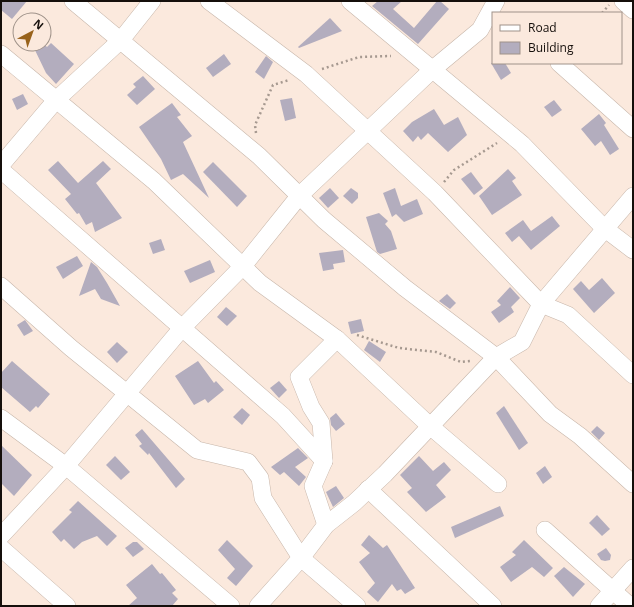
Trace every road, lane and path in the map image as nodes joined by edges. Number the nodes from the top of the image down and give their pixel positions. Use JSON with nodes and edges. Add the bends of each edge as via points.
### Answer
{"nodes":[{"id":1,"x":73,"y":1,"type":"edge"},
{"id":2,"x":152,"y":1,"type":"edge"},
{"id":3,"x":209,"y":1,"type":"edge"},
{"id":4,"x":350,"y":1,"type":"edge"},
{"id":5,"x":612,"y":1,"type":"edge"},
{"id":6,"x":623,"y":1,"type":"edge"},
{"id":7,"x":494,"y":5,"type":"edge"},
{"id":8,"x":633,"y":10,"type":"edge"},
{"id":9,"x":603,"y":12,"type":"edge"},
{"id":10,"x":121,"y":40,"type":"junction"},
{"id":11,"x":1,"y":54,"type":"edge"},
{"id":12,"x":560,"y":64,"type":"edge"},
{"id":13,"x":433,"y":69,"type":"junction"},
{"id":14,"x":56,"y":100,"type":"junction"},
{"id":15,"x":633,"y":129,"type":"edge"},
{"id":16,"x":368,"y":131,"type":"junction"},
{"id":17,"x":522,"y":144,"type":"junction"},
{"id":18,"x":1,"y":165,"type":"edge"},
{"id":19,"x":1,"y":170,"type":"edge"},
{"id":20,"x":435,"y":194,"type":"junction"},
{"id":21,"x":300,"y":195,"type":"junction"},
{"id":22,"x":633,"y":196,"type":"edge"},
{"id":23,"x":604,"y":228,"type":"junction"},
{"id":24,"x":633,"y":250,"type":"edge"},
{"id":25,"x":243,"y":266,"type":"junction"},
{"id":26,"x":1,"y":286,"type":"edge"},
{"id":27,"x":541,"y":304,"type":"junction"},
{"id":28,"x":182,"y":328,"type":"junction"},
{"id":29,"x":337,"y":338,"type":"junction"},
{"id":30,"x":496,"y":357,"type":"junction"},
{"id":31,"x":633,"y":375,"type":"edge"},
{"id":32,"x":128,"y":392,"type":"junction"},
{"id":33,"x":1,"y":418,"type":"edge"},
{"id":34,"x":430,"y":426,"type":"junction"},
{"id":35,"x":324,"y":461,"type":"junction"},
{"id":36,"x":66,"y":466,"type":"junction"},
{"id":37,"x":498,"y":484,"type":"dead end"},
{"id":38,"x":633,"y":484,"type":"edge"},
{"id":39,"x":368,"y":489,"type":"junction"},
{"id":40,"x":326,"y":525,"type":"junction"},
{"id":41,"x":545,"y":530,"type":"dead end"},
{"id":42,"x":1,"y":536,"type":"edge"},
{"id":43,"x":1,"y":548,"type":"edge"},
{"id":44,"x":301,"y":558,"type":"junction"},
{"id":45,"x":633,"y":568,"type":"edge"},
{"id":46,"x":613,"y":590,"type":"junction"},
{"id":47,"x":67,"y":606,"type":"edge"},
{"id":48,"x":231,"y":606,"type":"edge"},
{"id":49,"x":258,"y":606,"type":"edge"},
{"id":50,"x":357,"y":606,"type":"edge"},
{"id":51,"x":493,"y":606,"type":"edge"},
{"id":52,"x":599,"y":606,"type":"edge"},
{"id":53,"x":630,"y":606,"type":"edge"}],
"edges":[{"from":1,"to":10,"type":"street"},
{"from":2,"to":10,"type":"street"},
{"from":3,"to":16,"type":"street","via":[[306,74]]},
{"from":4,"to":13,"type":"street"},
{"from":5,"to":9,"type":"path"},
{"from":6,"to":8,"type":"street"},
{"from":7,"to":13,"type":"street","via":[[480,30]]},
{"from":10,"to":14,"type":"street"},
{"from":10,"to":21,"type":"street","via":[[259,156]]},
{"from":11,"to":14,"type":"street"},
{"from":12,"to":15,"type":"street"},
{"from":13,"to":16,"type":"street"},
{"from":13,"to":17,"type":"street"},
{"from":14,"to":18,"type":"street"},
{"from":14,"to":25,"type":"street","via":[[154,181]]},
{"from":16,"to":20,"type":"street"},
{"from":16,"to":21,"type":"street"},
{"from":17,"to":20,"type":"path","via":[[496,143],[454,170]]},
{"from":17,"to":23,"type":"street"},
{"from":19,"to":28,"type":"street"},
{"from":20,"to":27,"type":"street"},
{"from":21,"to":25,"type":"street"},
{"from":21,"to":30,"type":"street","via":[[324,220],[399,283]]},
{"from":22,"to":23,"type":"street"},
{"from":23,"to":24,"type":"street"},
{"from":23,"to":27,"type":"street"},
{"from":25,"to":28,"type":"street"},
{"from":25,"to":29,"type":"street","via":[[260,283]]},
{"from":26,"to":32,"type":"street","via":[[71,348]]},
{"from":27,"to":30,"type":"street","via":[[522,342]]},
{"from":27,"to":31,"type":"street","via":[[568,315]]},
{"from":28,"to":32,"type":"street"},
{"from":28,"to":35,"type":"street","via":[[284,416]]},
{"from":29,"to":30,"type":"path","via":[[357,335],[399,348],[436,352],[461,362]]},
{"from":29,"to":34,"type":"street"},
{"from":29,"to":35,"type":"street","via":[[299,377],[321,423]]},
{"from":30,"to":34,"type":"street"},
{"from":30,"to":38,"type":"street","via":[[550,414],[580,436]]},
{"from":32,"to":36,"type":"street"},
{"from":32,"to":44,"type":"street","via":[[197,450],[248,462],[260,478],[263,498]]},
{"from":33,"to":36,"type":"street"},
{"from":34,"to":37,"type":"street"},
{"from":34,"to":39,"type":"street"},
{"from":35,"to":40,"type":"street","via":[[313,486]]},
{"from":36,"to":42,"type":"street"},
{"from":36,"to":48,"type":"street"},
{"from":39,"to":40,"type":"street"},
{"from":39,"to":51,"type":"street"},
{"from":40,"to":44,"type":"street"},
{"from":41,"to":46,"type":"street"},
{"from":43,"to":47,"type":"street"},
{"from":44,"to":49,"type":"street"},
{"from":44,"to":50,"type":"street"},
{"from":45,"to":46,"type":"street"},
{"from":46,"to":52,"type":"street"},
{"from":46,"to":53,"type":"street"}]}
